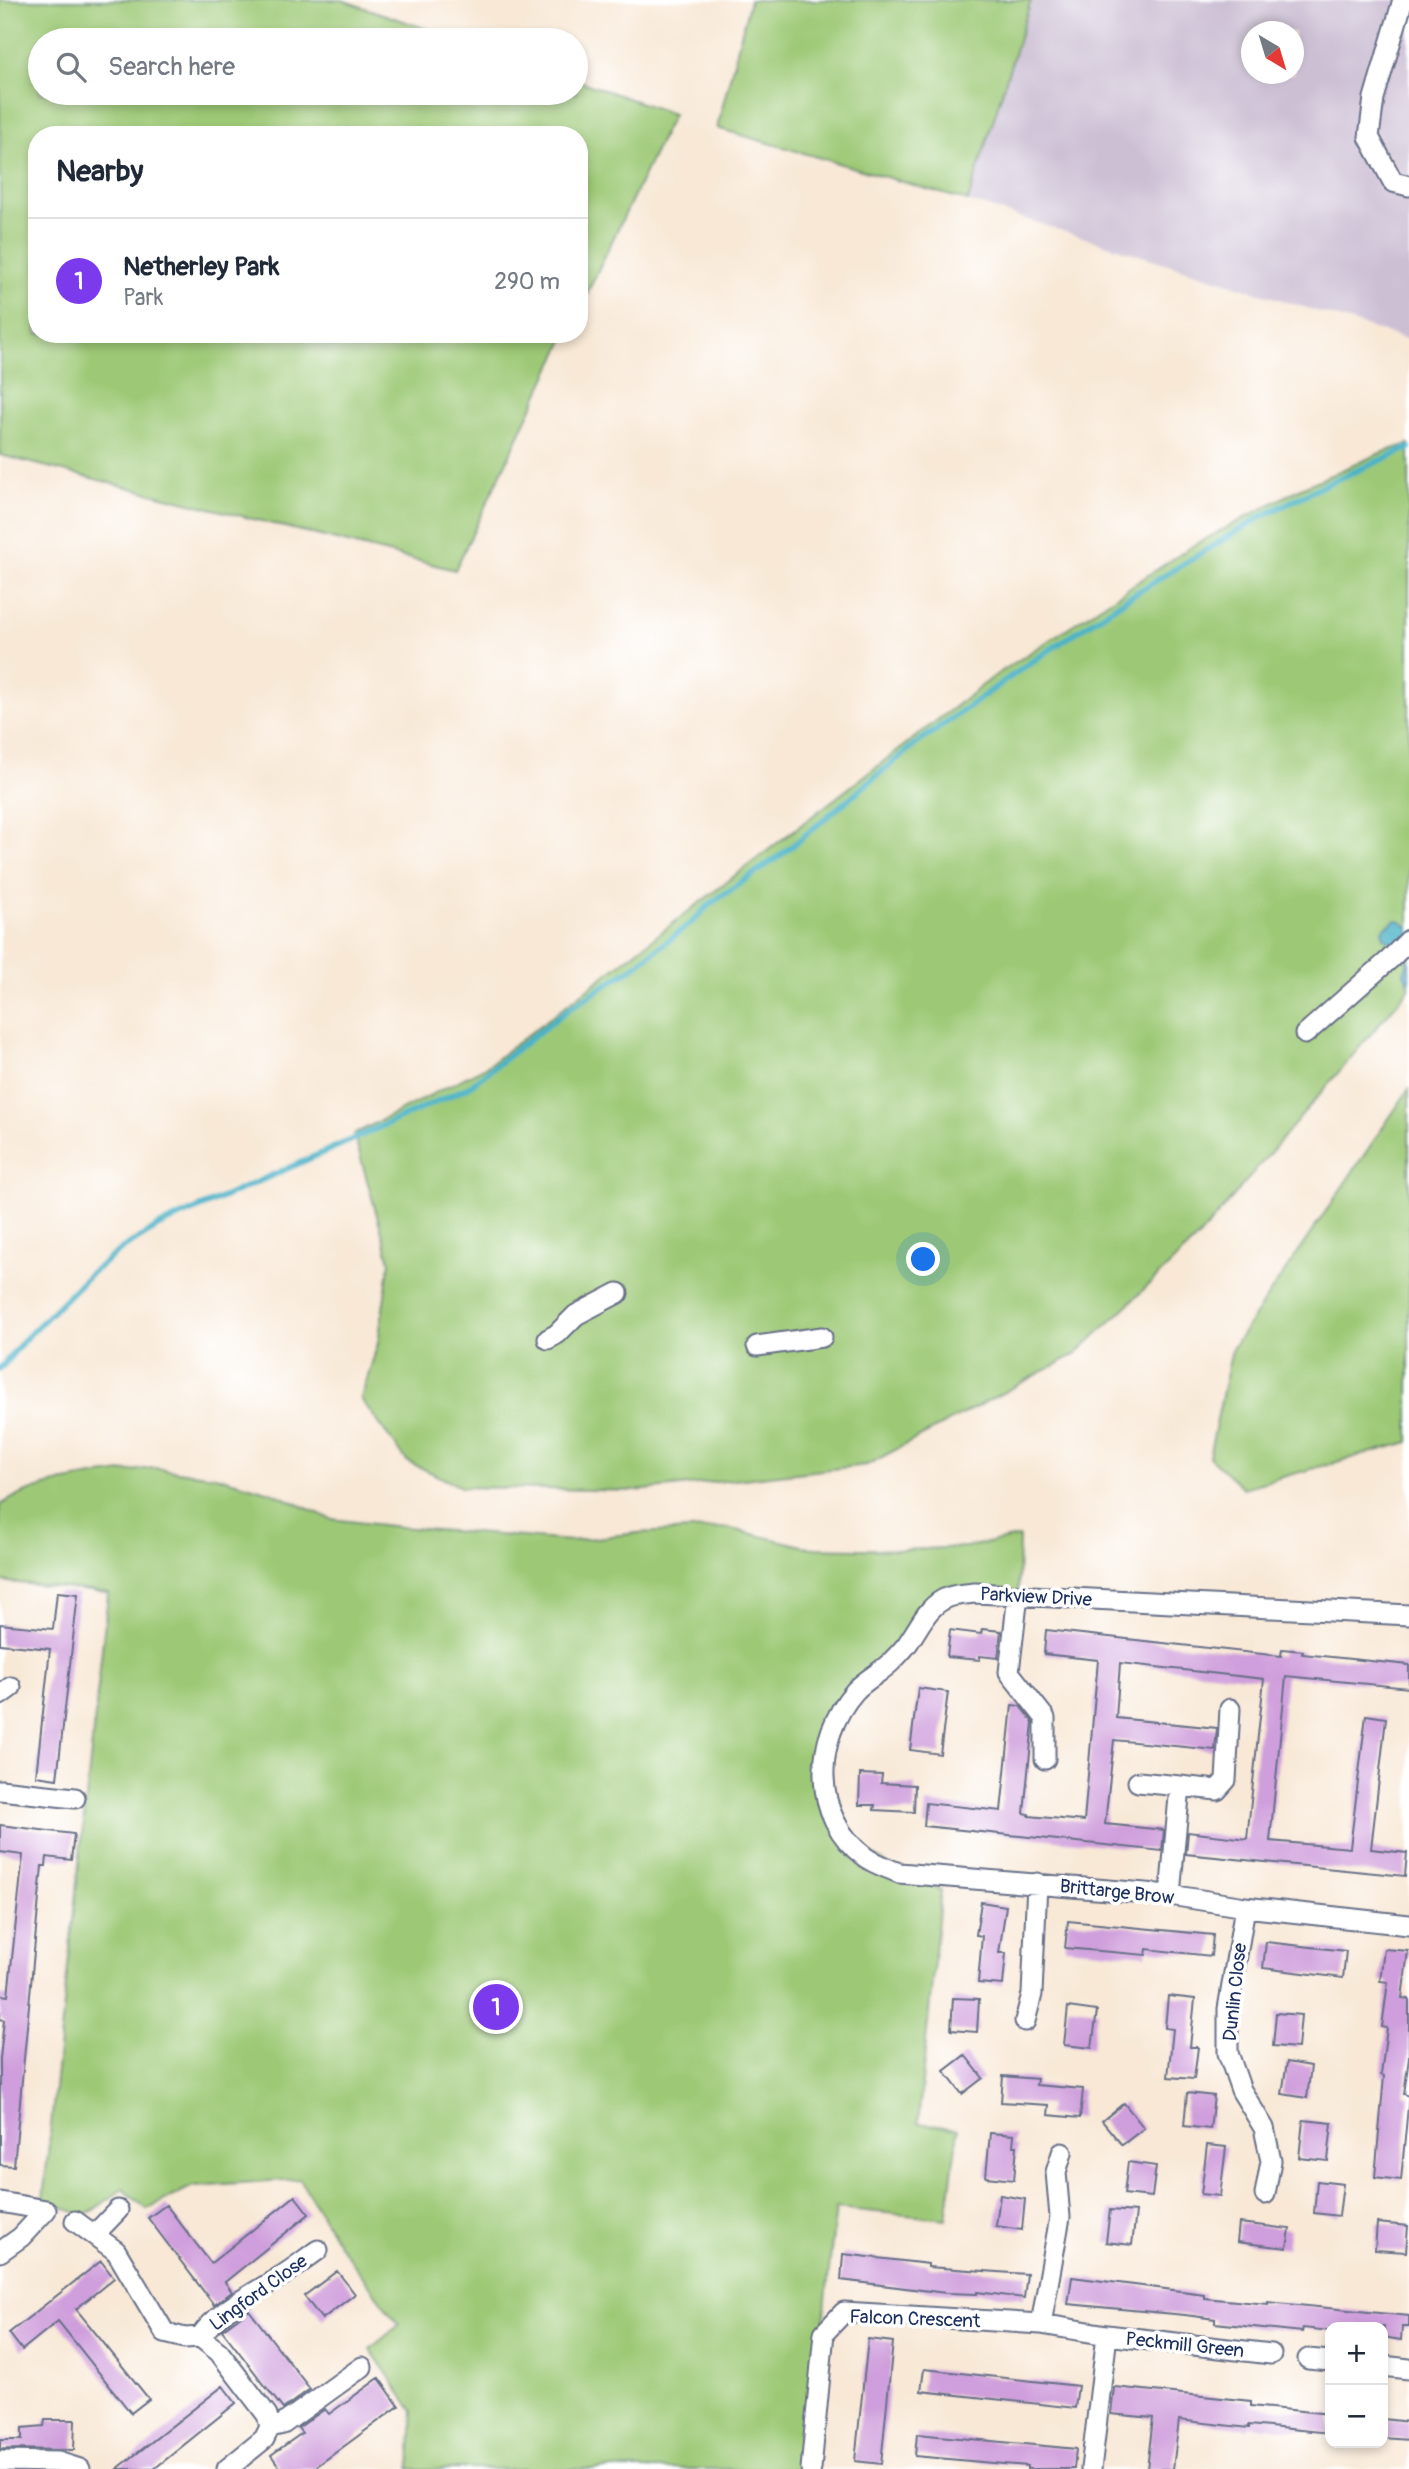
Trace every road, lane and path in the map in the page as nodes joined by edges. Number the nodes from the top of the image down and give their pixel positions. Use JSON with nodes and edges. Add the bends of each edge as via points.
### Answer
{"nodes":[{"id":1,"x":1403,"y":0,"type":"edge"},
{"id":2,"x":1409,"y":186,"type":"edge"},
{"id":3,"x":1409,"y":940,"type":"edge"},
{"id":4,"x":1305,"y":1034,"type":"dead end"},
{"id":5,"x":618,"y":1293,"type":"dead end"},
{"id":6,"x":822,"y":1337,"type":"dead end"},
{"id":7,"x":548,"y":1339,"type":"dead end"},
{"id":8,"x":757,"y":1346,"type":"dead end"},
{"id":9,"x":1018,"y":1595,"type":"junction"},
{"id":10,"x":1409,"y":1615,"type":"edge"},
{"id":11,"x":1230,"y":1709,"type":"dead end"},
{"id":12,"x":1045,"y":1759,"type":"dead end"},
{"id":13,"x":1138,"y":1782,"type":"dead end"},
{"id":14,"x":1180,"y":1786,"type":"junction"},
{"id":15,"x":0,"y":1790,"type":"edge"},
{"id":16,"x":75,"y":1798,"type":"dead end"},
{"id":17,"x":839,"y":1830,"type":"joint"},
{"id":18,"x":1037,"y":1883,"type":"junction"},
{"id":19,"x":1170,"y":1895,"type":"junction"},
{"id":20,"x":1245,"y":1907,"type":"junction"},
{"id":21,"x":1409,"y":1925,"type":"edge"},
{"id":22,"x":1025,"y":2021,"type":"dead end"},
{"id":23,"x":1062,"y":2153,"type":"dead end"},
{"id":24,"x":1265,"y":2194,"type":"dead end"},
{"id":25,"x":0,"y":2202,"type":"edge"},
{"id":26,"x":118,"y":2210,"type":"dead end"},
{"id":27,"x":75,"y":2221,"type":"dead end"},
{"id":28,"x":95,"y":2234,"type":"junction"},
{"id":29,"x":318,"y":2250,"type":"dead end"},
{"id":30,"x":0,"y":2252,"type":"edge"},
{"id":31,"x":1041,"y":2324,"type":"junction"},
{"id":32,"x":1107,"y":2335,"type":"junction"},
{"id":33,"x":200,"y":2337,"type":"junction"},
{"id":34,"x":1271,"y":2354,"type":"dead end"},
{"id":35,"x":1308,"y":2359,"type":"dead end"},
{"id":36,"x":1325,"y":2361,"type":"edge"},
{"id":37,"x":362,"y":2367,"type":"dead end"},
{"id":38,"x":1388,"y":2367,"type":"edge"},
{"id":39,"x":1409,"y":2369,"type":"edge"},
{"id":40,"x":270,"y":2427,"type":"junction"},
{"id":41,"x":0,"y":2461,"type":"edge"},
{"id":42,"x":80,"y":2469,"type":"edge"},
{"id":43,"x":227,"y":2469,"type":"edge"},
{"id":44,"x":811,"y":2469,"type":"edge"},
{"id":45,"x":1091,"y":2469,"type":"edge"}],
"edges":[{"from":1,"to":2,"type":"street","via":[[1374,98],[1369,137],[1393,182]]},
{"from":3,"to":4,"type":"street"},
{"from":5,"to":7,"type":"street","via":[[576,1315]]},
{"from":6,"to":8,"type":"street"},
{"from":9,"to":10,"type":"street","name":"Parkview Drive"},
{"from":9,"to":12,"type":"street","via":[[1009,1672],[1045,1718]]},
{"from":9,"to":17,"type":"street","name":"Parkview Drive","via":[[975,1592],[947,1598],[925,1614],[890,1664],[856,1690],[837,1718],[824,1752],[824,1783]]},
{"from":11,"to":14,"type":"street","via":[[1226,1780],[1217,1790]]},
{"from":13,"to":14,"type":"street"},
{"from":14,"to":19,"type":"street"},
{"from":15,"to":16,"type":"street"},
{"from":17,"to":18,"type":"street","name":"Brittarge Brow","via":[[865,1858],[899,1873]]},
{"from":18,"to":19,"type":"street","name":"Brittarge Brow"},
{"from":18,"to":22,"type":"street","via":[[1032,1994]]},
{"from":19,"to":20,"type":"street","name":"Brittarge Brow"},
{"from":20,"to":21,"type":"street","name":"Brittarge Brow"},
{"from":20,"to":24,"type":"street","name":"Dunlin Close","via":[[1228,2009],[1228,2053],[1241,2090],[1264,2128],[1271,2161]]},
{"from":23,"to":31,"type":"street","via":[[1056,2172],[1060,2217]]},
{"from":25,"to":30,"type":"street","via":[[46,2210]]},
{"from":26,"to":28,"type":"street"},
{"from":27,"to":28,"type":"street","name":"Lingford Close"},
{"from":28,"to":33,"type":"street","name":"Lingford Close","via":[[116,2251],[165,2333]]},
{"from":29,"to":33,"type":"street","name":"Lingford Close","via":[[248,2295],[208,2325]]},
{"from":31,"to":32,"type":"street","name":"Falcon Crescent"},
{"from":31,"to":44,"type":"street","name":"Falcon Crescent","via":[[844,2312],[824,2333]]},
{"from":32,"to":34,"type":"street","name":"Peckmill Green"},
{"from":32,"to":45,"type":"street","name":"Peckmill Green"},
{"from":33,"to":40,"type":"street","name":"Lingford Close","via":[[219,2352],[267,2414]]},
{"from":35,"to":36,"type":"street"},
{"from":37,"to":40,"type":"street","via":[[284,2424]]},
{"from":38,"to":39,"type":"street"},
{"from":40,"to":43,"type":"street","via":[[264,2439]]},
{"from":41,"to":42,"type":"street","via":[[58,2462]]}]}
